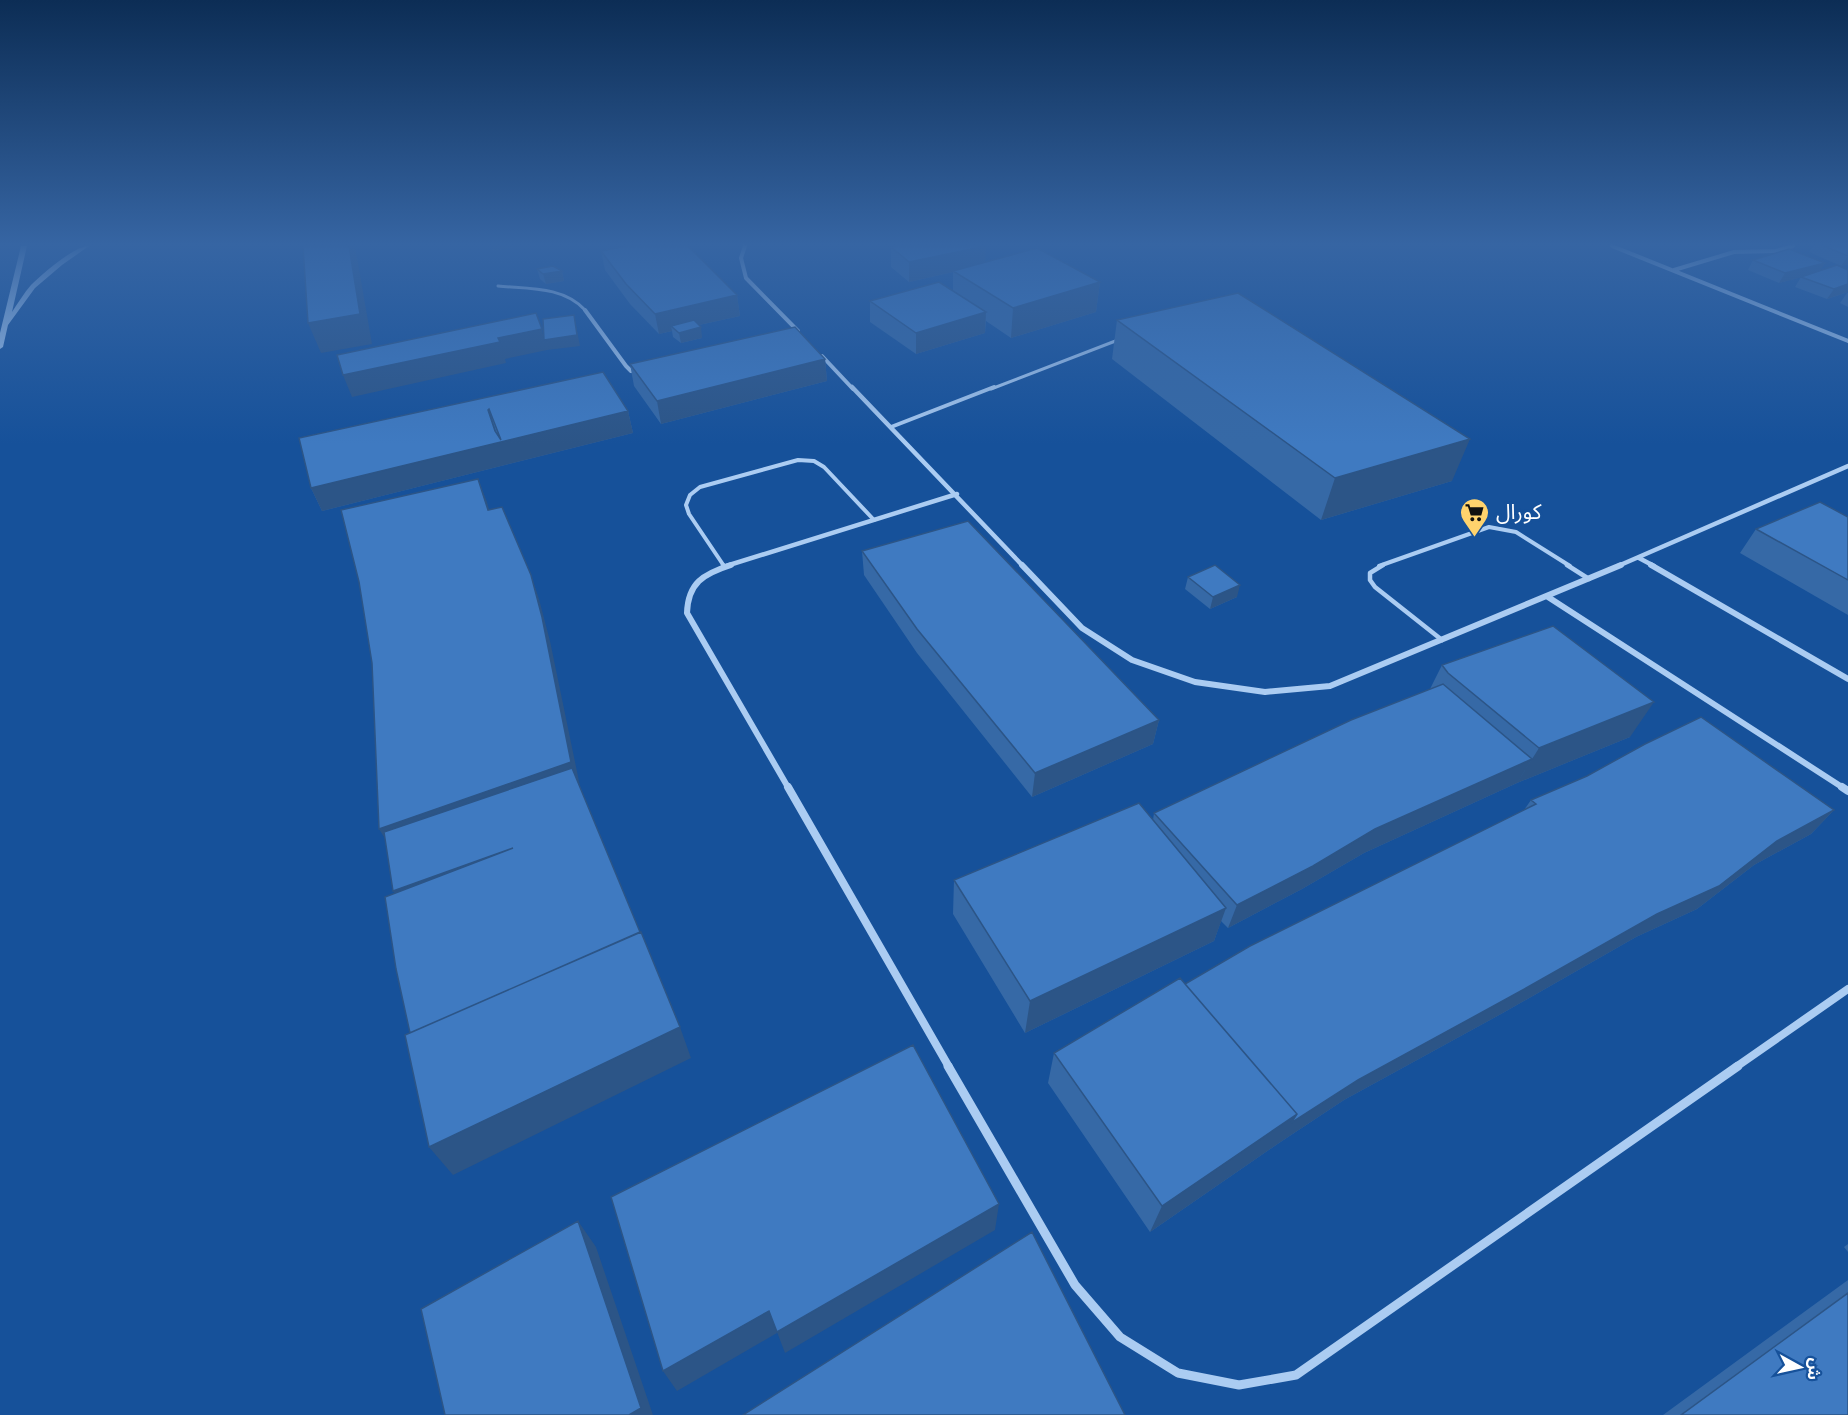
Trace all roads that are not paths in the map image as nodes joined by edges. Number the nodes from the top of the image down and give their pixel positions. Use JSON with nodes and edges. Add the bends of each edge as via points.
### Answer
{"nodes":[{"id":1,"x":9,"y":312,"type":"edge"},
{"id":2,"x":15,"y":312,"type":"edge"},
{"id":3,"x":586,"y":312,"type":"edge"},
{"id":4,"x":779,"y":312,"type":"edge"},
{"id":5,"x":1777,"y":312,"type":"edge"},
{"id":6,"x":6,"y":324,"type":"junction"},
{"id":7,"x":804,"y":338,"type":"edge"},
{"id":8,"x":1121,"y":338,"type":"edge"},
{"id":9,"x":1848,"y":341,"type":"edge"},
{"id":10,"x":0,"y":347,"type":"edge"},
{"id":11,"x":819,"y":354,"type":"edge"},
{"id":12,"x":640,"y":373,"type":"edge"},
{"id":13,"x":891,"y":427,"type":"junction"},
{"id":14,"x":1848,"y":466,"type":"edge"},
{"id":15,"x":957,"y":495,"type":"junction"},
{"id":16,"x":874,"y":520,"type":"junction"},
{"id":17,"x":1638,"y":558,"type":"junction"},
{"id":18,"x":724,"y":567,"type":"junction"},
{"id":19,"x":1589,"y":579,"type":"junction"},
{"id":20,"x":1548,"y":597,"type":"junction"},
{"id":21,"x":1442,"y":640,"type":"junction"},
{"id":22,"x":1848,"y":679,"type":"edge"},
{"id":23,"x":1848,"y":791,"type":"edge"},
{"id":24,"x":1848,"y":989,"type":"edge"}],
"edges":[{"from":1,"to":6,"type":"street"},
{"from":2,"to":6,"type":"street"},
{"from":3,"to":12,"type":"street","via":[[626,366]]},
{"from":4,"to":7,"type":"street"},
{"from":5,"to":9,"type":"street"},
{"from":6,"to":10,"type":"street"},
{"from":8,"to":13,"type":"lane"},
{"from":11,"to":13,"type":"street"},
{"from":13,"to":15,"type":"street"},
{"from":14,"to":17,"type":"street"},
{"from":15,"to":16,"type":"street"},
{"from":15,"to":21,"type":"street","via":[[1082,628],[1132,660],[1195,682],[1265,692],[1330,686]]},
{"from":16,"to":18,"type":"street"},
{"from":16,"to":18,"type":"lane","via":[[825,467],[814,461],[798,460],[700,487],[690,495],[688,513]]},
{"from":17,"to":19,"type":"street"},
{"from":17,"to":22,"type":"street"},
{"from":18,"to":24,"type":"street","via":[[700,578],[687,595],[687,613],[1075,1285],[1120,1337],[1178,1373],[1239,1385],[1296,1375]]},
{"from":19,"to":20,"type":"street"},
{"from":19,"to":21,"type":"lane","via":[[1516,532],[1490,527],[1375,568],[1370,573],[1375,587]]},
{"from":20,"to":21,"type":"street"},
{"from":20,"to":23,"type":"street"}]}
